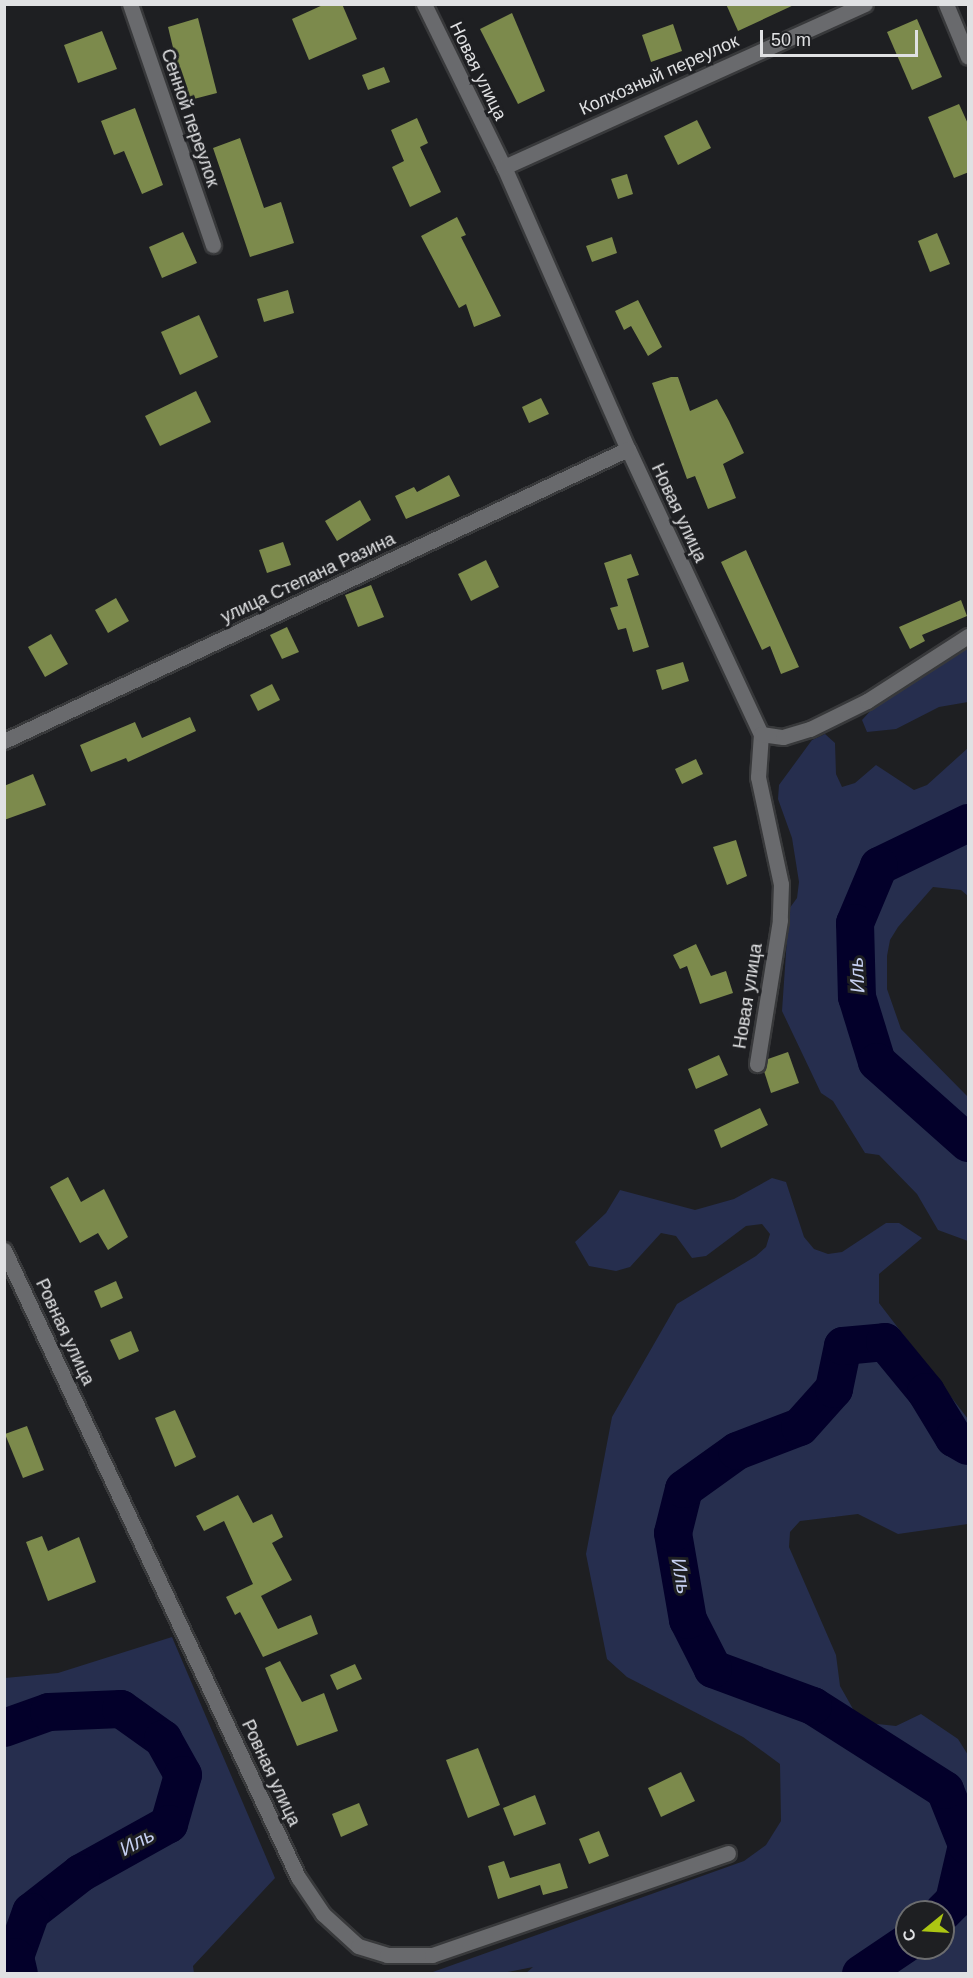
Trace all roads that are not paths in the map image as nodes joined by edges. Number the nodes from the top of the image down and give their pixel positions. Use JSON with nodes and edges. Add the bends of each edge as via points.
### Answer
{"nodes":[{"id":1,"x":130,"y":4,"type":"edge"},
{"id":2,"x":424,"y":4,"type":"edge"},
{"id":3,"x":865,"y":4,"type":"edge"},
{"id":4,"x":946,"y":4,"type":"edge"},
{"id":5,"x":969,"y":57,"type":"edge"},
{"id":6,"x":504,"y":167,"type":"junction"},
{"id":7,"x":213,"y":245,"type":"dead end"},
{"id":8,"x":628,"y":449,"type":"junction"},
{"id":9,"x":969,"y":636,"type":"edge"},
{"id":10,"x":761,"y":734,"type":"junction"},
{"id":11,"x":4,"y":741,"type":"edge"},
{"id":12,"x":757,"y":1064,"type":"dead end"},
{"id":13,"x":4,"y":1250,"type":"edge"},
{"id":14,"x":728,"y":1853,"type":"dead end"}],
"edges":[{"from":1,"to":7,"type":"street","name":"Сенной переулок"},
{"from":2,"to":6,"type":"street","name":"Новая улица"},
{"from":3,"to":6,"type":"street","name":"Колхозный переулок"},
{"from":4,"to":5,"type":"street"},
{"from":6,"to":8,"type":"street","name":"Новая улица"},
{"from":8,"to":10,"type":"street","name":"Новая улица"},
{"from":8,"to":11,"type":"street","name":"улица Степана Разина"},
{"from":9,"to":10,"type":"street","via":[[867,701],[810,729],[783,737]]},
{"from":10,"to":12,"type":"street","name":"Новая улица","via":[[758,777],[782,885]]},
{"from":13,"to":14,"type":"street","name":"Ровная улица","via":[[298,1877],[323,1914],[358,1946],[387,1955],[432,1955]]}]}
